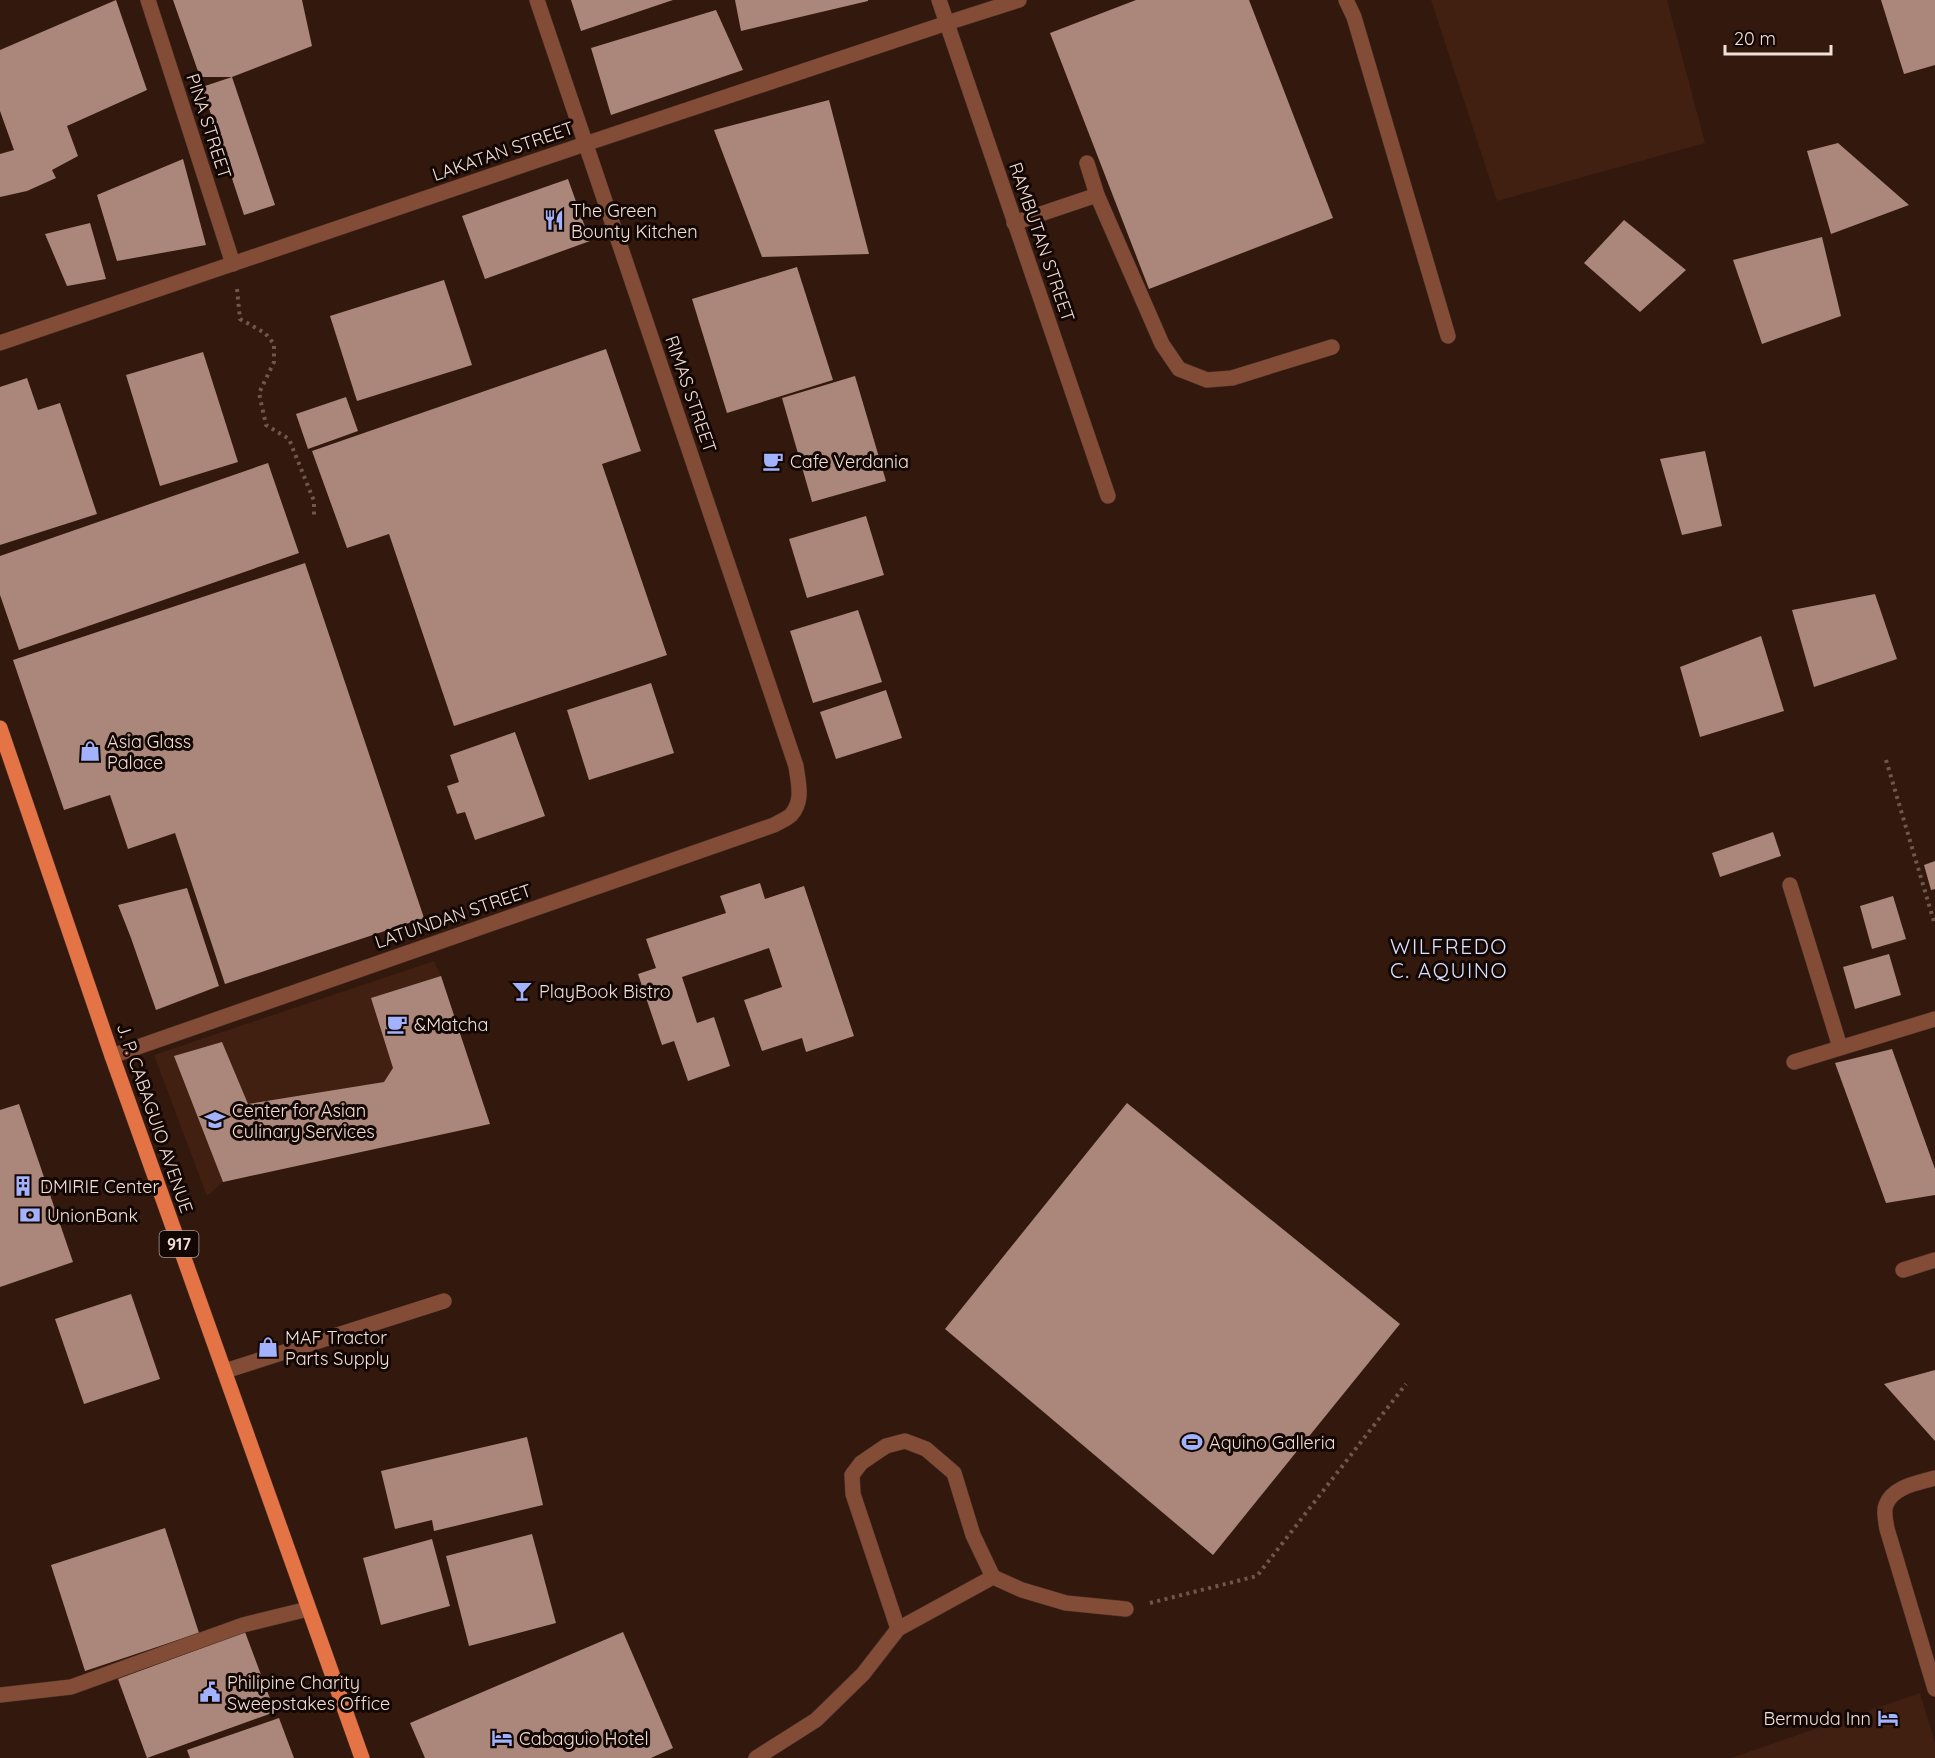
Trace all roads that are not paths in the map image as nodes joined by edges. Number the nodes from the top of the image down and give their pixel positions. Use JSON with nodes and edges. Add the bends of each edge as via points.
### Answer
{"nodes":[{"id":1,"x":148,"y":0,"type":"edge"},
{"id":2,"x":537,"y":0,"type":"edge"},
{"id":3,"x":939,"y":0,"type":"edge"},
{"id":4,"x":1020,"y":0,"type":"edge"},
{"id":5,"x":1346,"y":0,"type":"edge"},
{"id":6,"x":947,"y":22,"type":"junction"},
{"id":7,"x":585,"y":144,"type":"junction"},
{"id":8,"x":1087,"y":163,"type":"dead end"},
{"id":9,"x":1097,"y":195,"type":"junction"},
{"id":10,"x":1014,"y":223,"type":"junction"},
{"id":11,"x":233,"y":264,"type":"junction"},
{"id":12,"x":1448,"y":336,"type":"dead end"},
{"id":13,"x":0,"y":343,"type":"edge"},
{"id":14,"x":1332,"y":347,"type":"dead end"},
{"id":15,"x":1108,"y":496,"type":"dead end"},
{"id":16,"x":0,"y":728,"type":"edge"},
{"id":17,"x":798,"y":802,"type":"joint"},
{"id":18,"x":1790,"y":885,"type":"dead end"},
{"id":19,"x":1935,"y":1019,"type":"edge"},
{"id":20,"x":1840,"y":1047,"type":"junction"},
{"id":21,"x":112,"y":1056,"type":"junction"},
{"id":22,"x":1794,"y":1062,"type":"dead end"},
{"id":23,"x":1935,"y":1260,"type":"edge"},
{"id":24,"x":1903,"y":1270,"type":"dead end"},
{"id":25,"x":444,"y":1301,"type":"dead end"},
{"id":26,"x":225,"y":1371,"type":"junction"},
{"id":27,"x":1935,"y":1478,"type":"edge"},
{"id":28,"x":993,"y":1577,"type":"junction"},
{"id":29,"x":308,"y":1609,"type":"junction"},
{"id":30,"x":1126,"y":1609,"type":"road end"},
{"id":31,"x":898,"y":1629,"type":"junction"},
{"id":32,"x":1928,"y":1642,"type":"edge"},
{"id":33,"x":1935,"y":1689,"type":"edge"},
{"id":34,"x":0,"y":1695,"type":"edge"},
{"id":35,"x":362,"y":1758,"type":"edge"},
{"id":36,"x":756,"y":1758,"type":"edge"}],
"edges":[{"from":1,"to":11,"type":"street","name":"PINA STREET"},
{"from":2,"to":7,"type":"street","name":"RIMAS STREET"},
{"from":3,"to":6,"type":"street","name":"RAMBUTAN STREET"},
{"from":4,"to":6,"type":"street","name":"LAKATAN STREET"},
{"from":5,"to":12,"type":"street"},
{"from":6,"to":7,"type":"street","name":"LAKATAN STREET"},
{"from":6,"to":10,"type":"street","name":"RAMBUTAN STREET"},
{"from":7,"to":11,"type":"street","name":"LAKATAN STREET"},
{"from":7,"to":17,"type":"street","name":"RIMAS STREET","via":[[796,766]]},
{"from":8,"to":9,"type":"street"},
{"from":9,"to":10,"type":"street"},
{"from":9,"to":14,"type":"street","via":[[1162,344],[1179,369],[1207,380],[1232,378]]},
{"from":10,"to":15,"type":"street","name":"RAMBUTAN STREET"},
{"from":11,"to":13,"type":"street","name":"LAKATAN STREET"},
{"from":16,"to":21,"type":"main road","name":"J. P. CABAGUIO AVENUE","number":"917"},
{"from":17,"to":21,"type":"street","name":"LATUNDAN STREET","via":[[791,815],[774,825]]},
{"from":18,"to":20,"type":"street"},
{"from":19,"to":20,"type":"street"},
{"from":20,"to":22,"type":"street"},
{"from":21,"to":26,"type":"main road","name":"J. P. CABAGUIO AVENUE","number":"917"},
{"from":23,"to":24,"type":"street"},
{"from":25,"to":26,"type":"street"},
{"from":26,"to":29,"type":"main road","name":"J. P. CABAGUIO AVENUE","number":"917"},
{"from":27,"to":32,"type":"street","via":[[1905,1487],[1893,1494],[1886,1505],[1887,1529]]},
{"from":28,"to":30,"type":"street","via":[[1066,1603]]},
{"from":28,"to":31,"type":"street"},
{"from":28,"to":31,"type":"street","via":[[973,1535],[954,1473],[926,1449],[905,1441],[886,1446],[861,1463],[852,1475],[854,1494]]},
{"from":29,"to":34,"type":"street","via":[[243,1625],[71,1687]]},
{"from":29,"to":35,"type":"main road","name":"J. P. CABAGUIO AVENUE","number":"917"},
{"from":31,"to":36,"type":"street","via":[[863,1674],[816,1720]]},
{"from":32,"to":33,"type":"street"}]}
